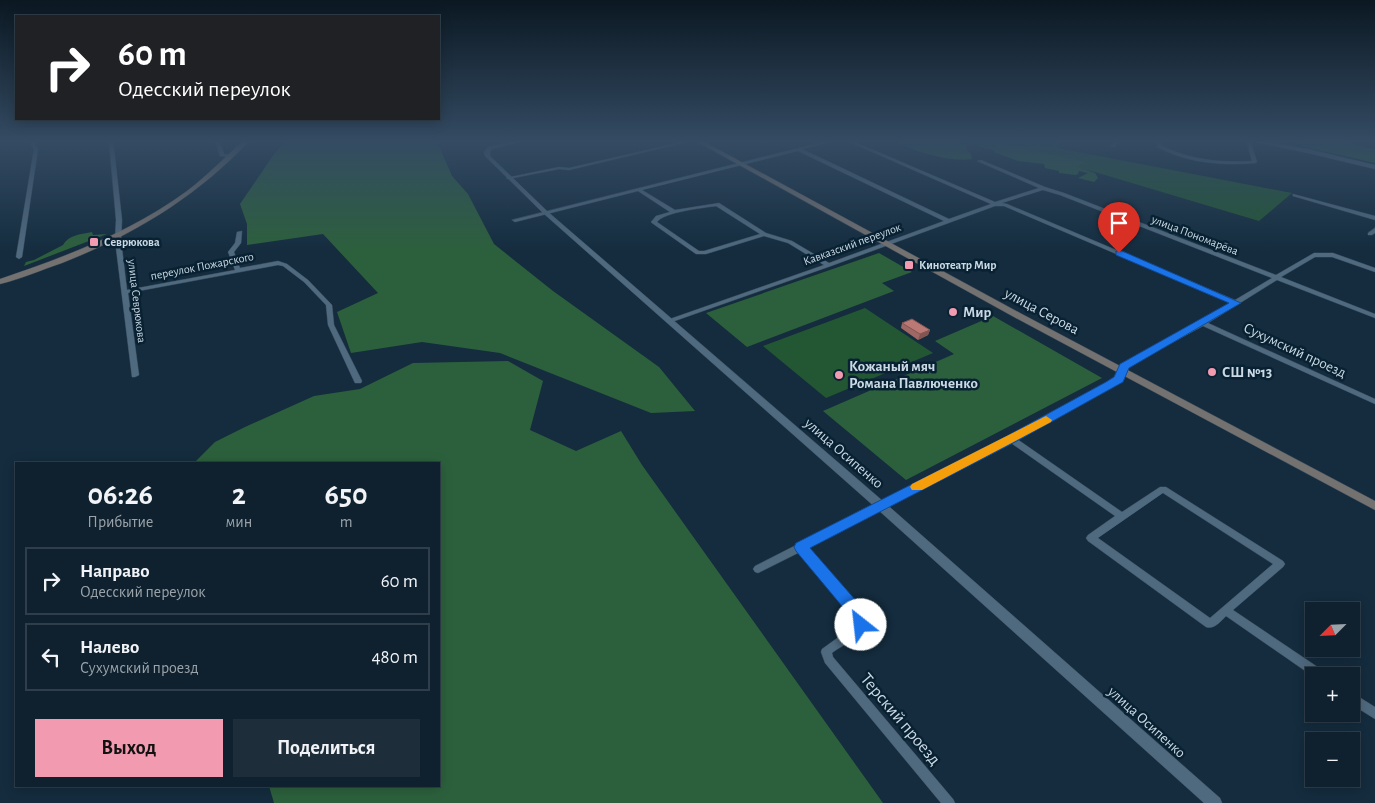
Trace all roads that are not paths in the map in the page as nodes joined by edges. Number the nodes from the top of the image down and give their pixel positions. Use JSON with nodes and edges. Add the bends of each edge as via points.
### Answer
{"nodes":[{"id":1,"x":32,"y":177,"type":"edge"},
{"id":2,"x":115,"y":177,"type":"edge"},
{"id":3,"x":207,"y":177,"type":"edge"},
{"id":4,"x":685,"y":177,"type":"edge"},
{"id":5,"x":766,"y":177,"type":"edge"},
{"id":6,"x":861,"y":177,"type":"edge"},
{"id":7,"x":934,"y":177,"type":"edge"},
{"id":8,"x":1018,"y":177,"type":"edge"},
{"id":9,"x":508,"y":178,"type":"edge"},
{"id":10,"x":1043,"y":188,"type":"junction"},
{"id":11,"x":638,"y":189,"type":"junction"},
{"id":12,"x":1295,"y":195,"type":"dead end"},
{"id":13,"x":995,"y":204,"type":"junction"},
{"id":14,"x":545,"y":212,"type":"junction"},
{"id":15,"x":674,"y":212,"type":"junction"},
{"id":16,"x":1375,"y":218,"type":"edge"},
{"id":17,"x":515,"y":220,"type":"dead end"},
{"id":18,"x":949,"y":221,"type":"junction"},
{"id":19,"x":240,"y":232,"type":"dead end"},
{"id":20,"x":764,"y":234,"type":"junction"},
{"id":21,"x":118,"y":235,"type":"junction"},
{"id":22,"x":888,"y":244,"type":"junction"},
{"id":23,"x":19,"y":257,"type":"dead end"},
{"id":24,"x":830,"y":265,"type":"junction"},
{"id":25,"x":238,"y":270,"type":"junction"},
{"id":26,"x":1375,"y":270,"type":"edge"},
{"id":27,"x":1277,"y":278,"type":"junction"},
{"id":28,"x":0,"y":282,"type":"edge"},
{"id":29,"x":124,"y":292,"type":"junction"},
{"id":30,"x":1236,"y":303,"type":"junction"},
{"id":31,"x":1375,"y":316,"type":"edge"},
{"id":32,"x":669,"y":321,"type":"junction"},
{"id":33,"x":1203,"y":323,"type":"junction"},
{"id":34,"x":1122,"y":372,"type":"junction"},
{"id":35,"x":135,"y":375,"type":"dead end"},
{"id":36,"x":358,"y":381,"type":"dead end"},
{"id":37,"x":1375,"y":402,"type":"edge"},
{"id":38,"x":1011,"y":439,"type":"junction"},
{"id":39,"x":880,"y":505,"type":"junction"},
{"id":40,"x":1375,"y":506,"type":"edge"},
{"id":41,"x":1122,"y":516,"type":"junction"},
{"id":42,"x":801,"y":547,"type":"junction"},
{"id":43,"x":758,"y":569,"type":"dead end"},
{"id":44,"x":1226,"y":610,"type":"junction"},
{"id":45,"x":1308,"y":667,"type":"edge"},
{"id":46,"x":1360,"y":703,"type":"edge"},
{"id":47,"x":1375,"y":714,"type":"edge"},
{"id":48,"x":949,"y":803,"type":"edge"},
{"id":49,"x":1215,"y":803,"type":"edge"}],
"edges":[{"from":1,"to":23,"type":"street"},
{"from":2,"to":21,"type":"street","name":"улица Севрюкова"},
{"from":3,"to":21,"type":"main road","via":[[178,200]]},
{"from":4,"to":11,"type":"street"},
{"from":5,"to":22,"type":"main road","name":"улица Серова"},
{"from":6,"to":18,"type":"street"},
{"from":7,"to":13,"type":"street","name":"Сухумский проезд"},
{"from":8,"to":10,"type":"street","name":"улица Пономарёва"},
{"from":9,"to":14,"type":"street","name":"улица Осипенко"},
{"from":10,"to":13,"type":"street","name":"Кавказский переулок"},
{"from":10,"to":27,"type":"street","name":"улица Пономарёва"},
{"from":11,"to":14,"type":"street"},
{"from":11,"to":15,"type":"street"},
{"from":12,"to":16,"type":"street"},
{"from":13,"to":18,"type":"street","name":"Кавказский переулок"},
{"from":13,"to":30,"type":"street","name":"Сухумский проезд"},
{"from":14,"to":17,"type":"street"},
{"from":14,"to":32,"type":"street","name":"улица Осипенко"},
{"from":15,"to":20,"type":"street","via":[[717,204]]},
{"from":15,"to":20,"type":"street","via":[[658,217],[654,222],[698,252],[704,253]]},
{"from":18,"to":22,"type":"street","name":"Кавказский переулок"},
{"from":19,"to":25,"type":"street","via":[[238,243],[231,252]]},
{"from":20,"to":24,"type":"street","via":[[790,242]]},
{"from":21,"to":28,"type":"main road"},
{"from":21,"to":29,"type":"street","name":"улица Севрюкова"},
{"from":22,"to":24,"type":"street","name":"Кавказский переулок"},
{"from":22,"to":34,"type":"main road","name":"улица Серова"},
{"from":24,"to":32,"type":"street","name":"Кавказский переулок"},
{"from":25,"to":29,"type":"street","name":"переулок Пожарского"},
{"from":25,"to":36,"type":"street","name":"переулок Пожарского","via":[[285,265],[306,281],[329,306],[332,325]]},
{"from":26,"to":27,"type":"street","via":[[1333,254],[1314,255]]},
{"from":27,"to":30,"type":"street"},
{"from":27,"to":31,"type":"street","name":"улица Пономарёва"},
{"from":29,"to":35,"type":"street","name":"улица Севрюкова"},
{"from":30,"to":33,"type":"street"},
{"from":32,"to":39,"type":"street","name":"улица Осипенко"},
{"from":33,"to":34,"type":"street","via":[[1124,366]]},
{"from":33,"to":37,"type":"street","name":"Сухумский проезд"},
{"from":34,"to":38,"type":"street","via":[[1119,379]]},
{"from":34,"to":40,"type":"main road","name":"улица Серова"},
{"from":38,"to":39,"type":"street"},
{"from":38,"to":41,"type":"street"},
{"from":39,"to":42,"type":"street"},
{"from":39,"to":49,"type":"street","name":"улица Осипенко"},
{"from":41,"to":44,"type":"street","via":[[1091,538],[1210,624]]},
{"from":41,"to":44,"type":"street","via":[[1162,489],[1280,564]]},
{"from":42,"to":43,"type":"street"},
{"from":42,"to":48,"type":"street","name":"Терский проезд","via":[[859,615],[861,625],[826,652],[829,660]]},
{"from":44,"to":45,"type":"street"},
{"from":46,"to":47,"type":"street"}]}
